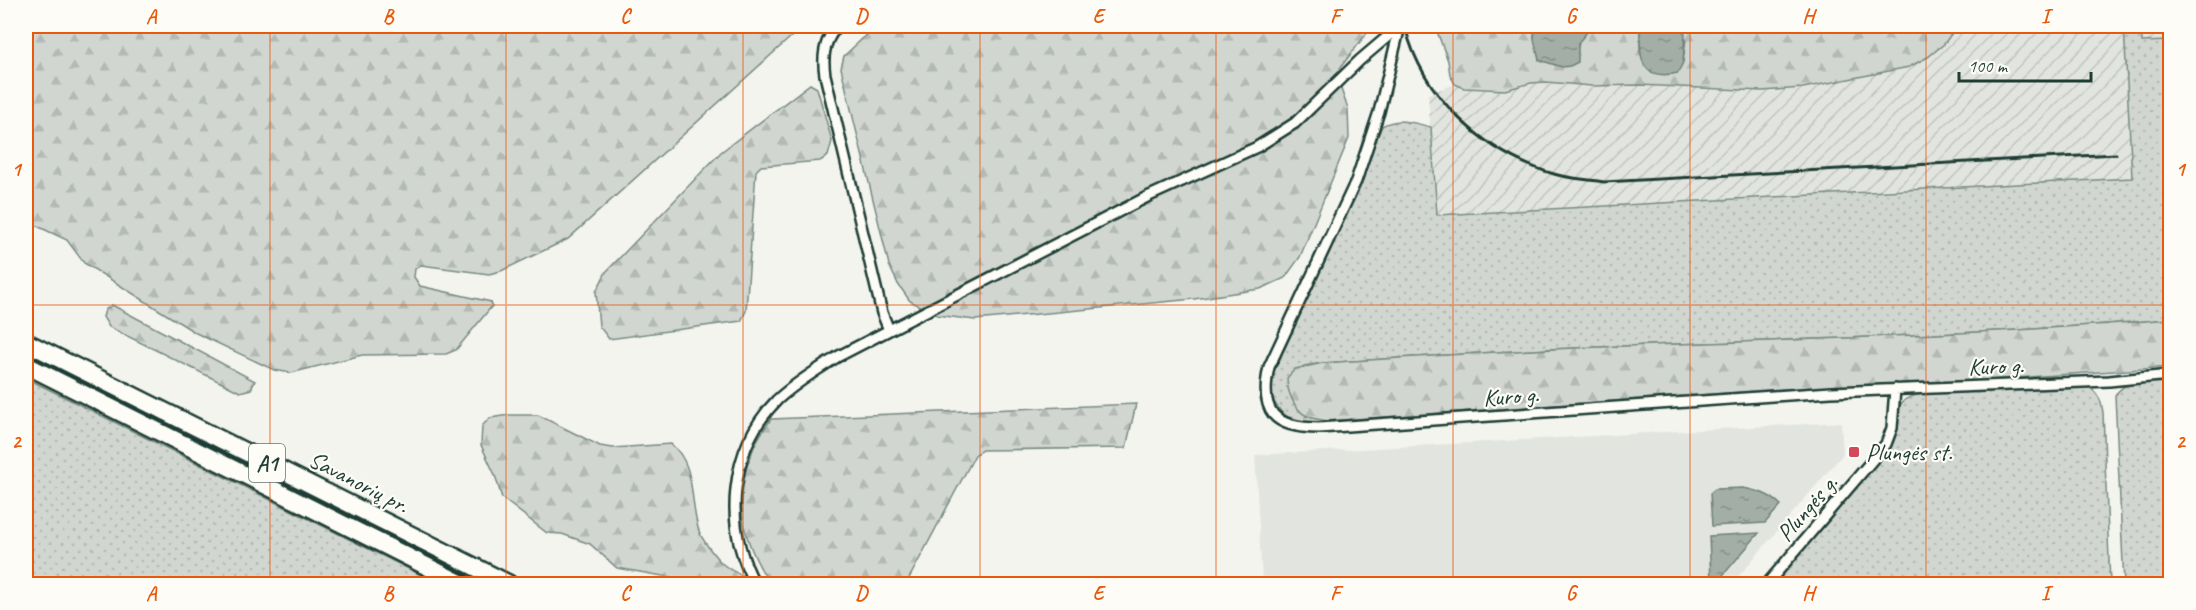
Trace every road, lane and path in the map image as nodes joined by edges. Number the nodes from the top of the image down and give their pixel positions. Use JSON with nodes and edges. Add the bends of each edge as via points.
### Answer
{"nodes":[{"id":1,"x":838,"y":26,"type":"edge"},
{"id":2,"x":1400,"y":26,"type":"edge"},
{"id":3,"x":889,"y":330,"type":"junction"},
{"id":4,"x":26,"y":342,"type":"edge"},
{"id":5,"x":26,"y":364,"type":"edge"},
{"id":6,"x":2170,"y":375,"type":"edge"},
{"id":7,"x":1895,"y":389,"type":"junction"},
{"id":8,"x":462,"y":585,"type":"edge"},
{"id":9,"x":509,"y":585,"type":"edge"},
{"id":10,"x":755,"y":585,"type":"edge"},
{"id":11,"x":1767,"y":585,"type":"edge"}],
"edges":[{"from":1,"to":3,"type":"street","via":[[825,47],[825,75]]},
{"from":2,"to":3,"type":"street","via":[[1295,123],[1257,147],[1147,197]]},
{"from":2,"to":7,"type":"street","name":"Kuro g.","via":[[1379,112],[1356,181],[1269,367],[1264,389],[1268,404],[1285,424],[1319,428]]},
{"from":3,"to":10,"type":"street","via":[[837,357],[794,386],[777,401],[748,442],[734,497],[734,521],[743,561]]},
{"from":4,"to":9,"type":"highway","name":"Savanorių pr.","number":"A1"},
{"from":5,"to":8,"type":"highway","name":"Savanorių pr.","number":"A1"},
{"from":6,"to":7,"type":"street","name":"Kuro g."},
{"from":7,"to":11,"type":"street","name":"Plungės g.","via":[[1892,428],[1886,444]]}]}
